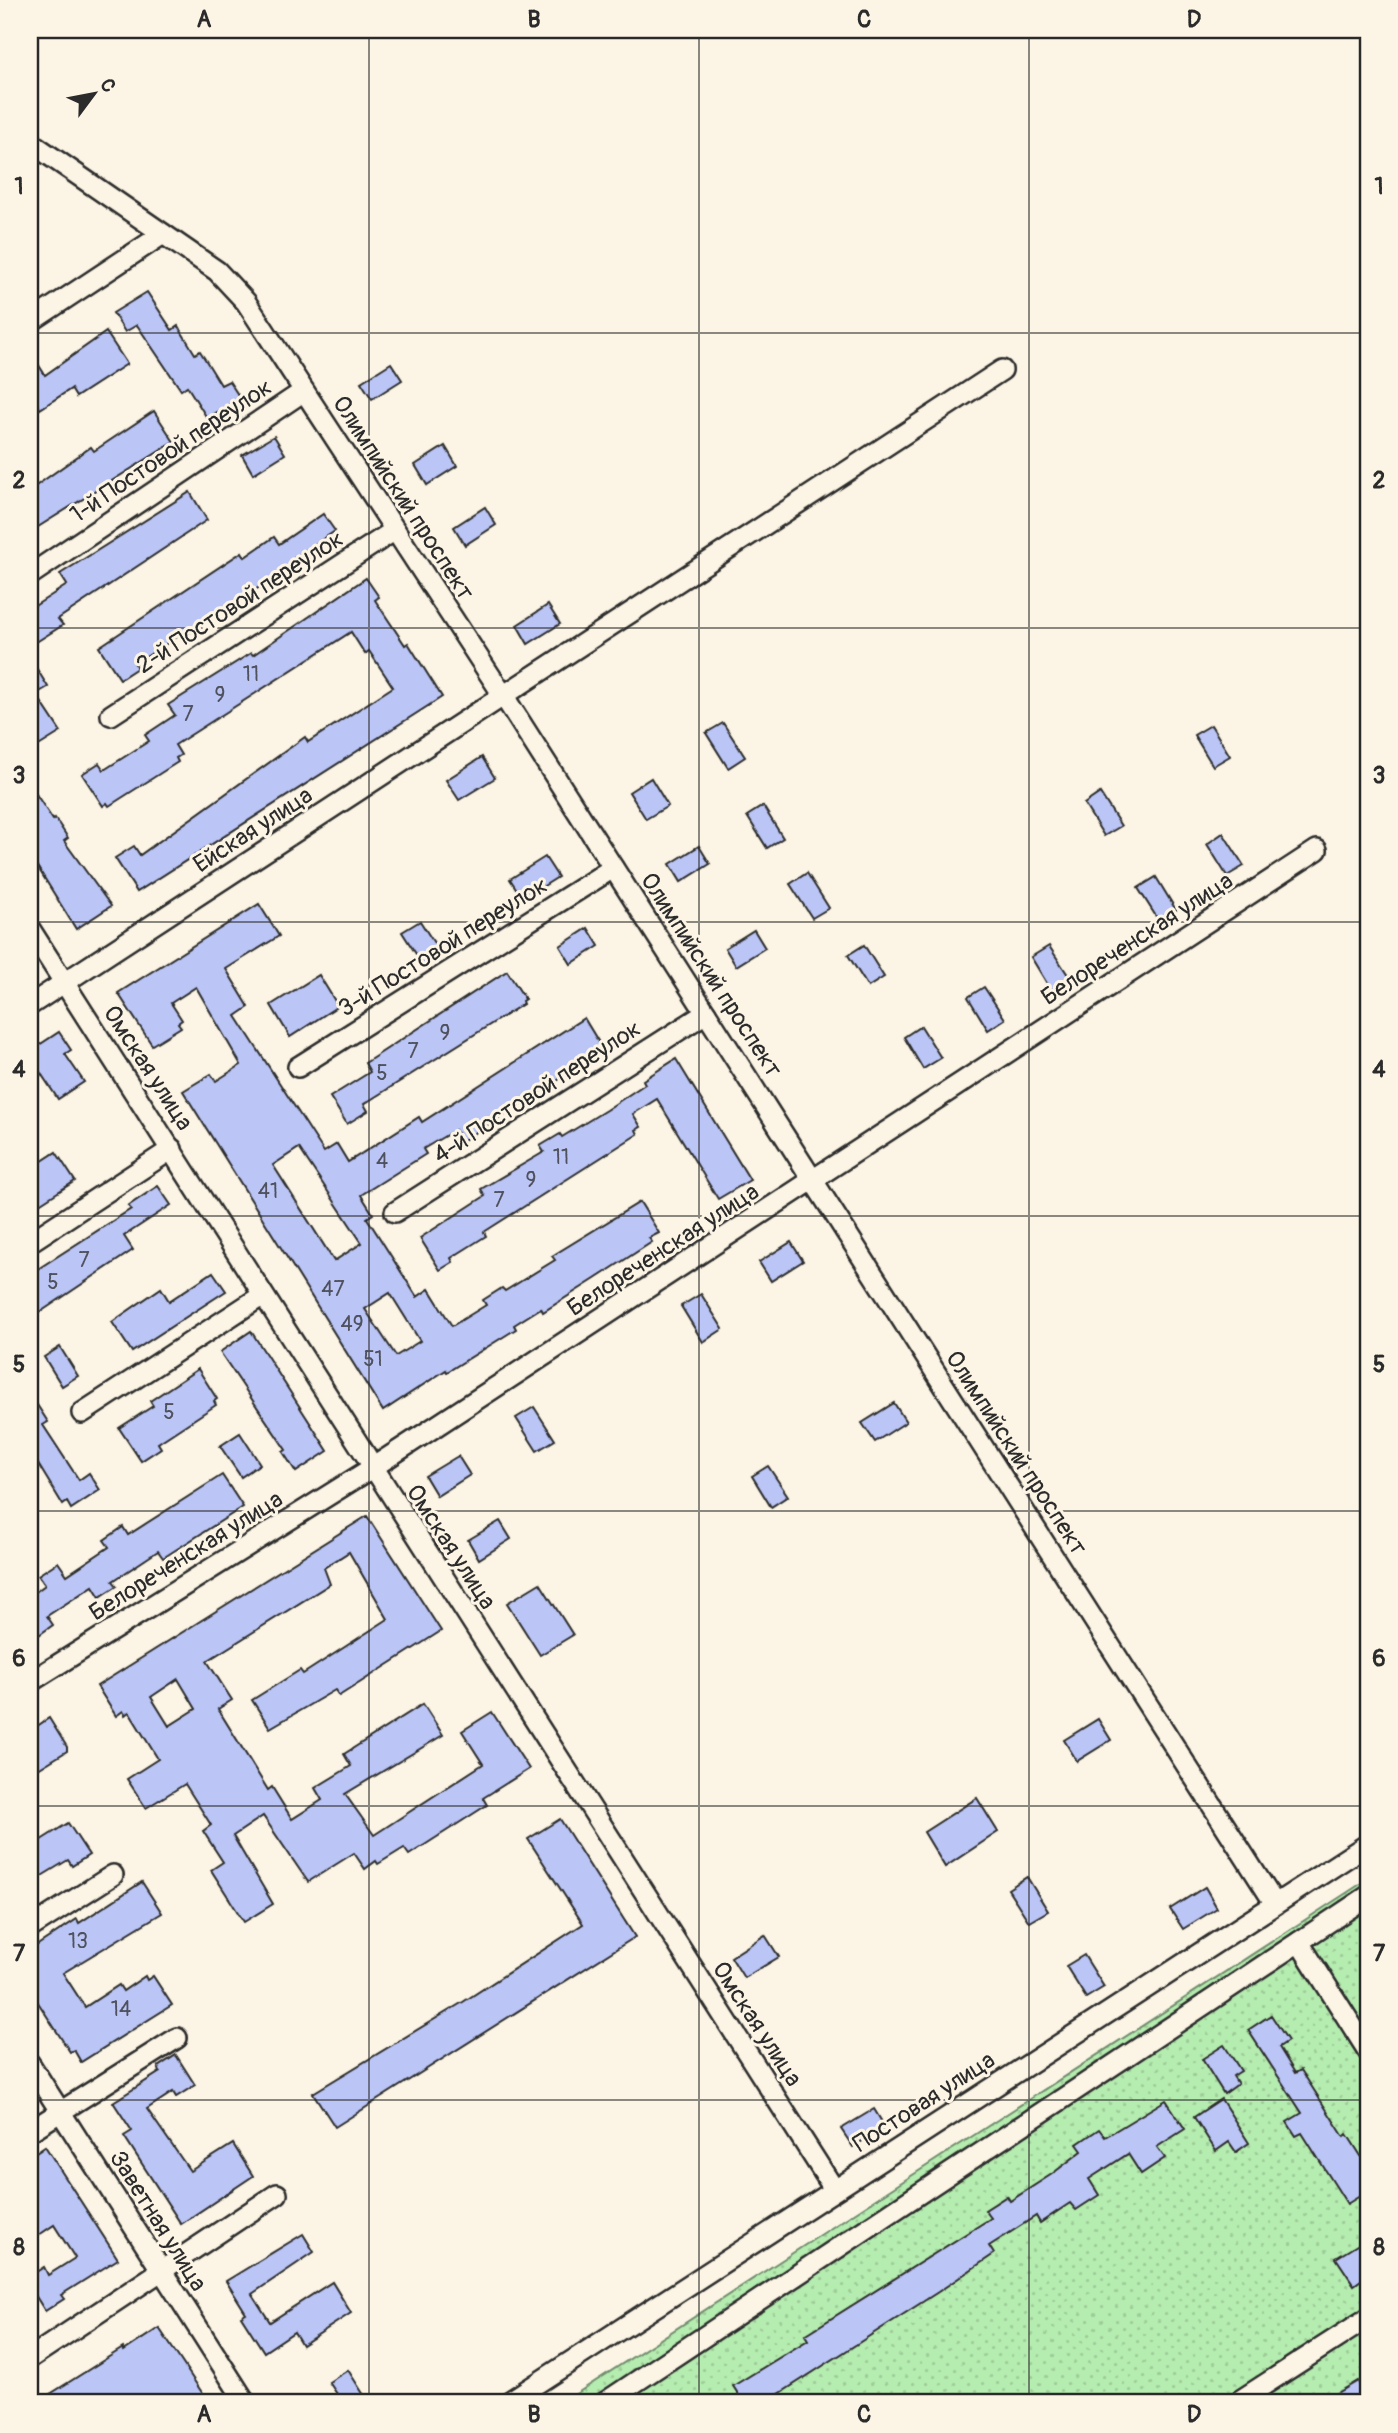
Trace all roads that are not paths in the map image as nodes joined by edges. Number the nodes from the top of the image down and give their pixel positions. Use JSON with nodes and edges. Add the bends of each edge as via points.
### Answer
{"nodes":[{"id":1,"x":30,"y":142,"type":"edge"},
{"id":2,"x":163,"y":234,"type":"junction"},
{"id":3,"x":30,"y":322,"type":"edge"},
{"id":4,"x":1002,"y":370,"type":"dead end"},
{"id":5,"x":304,"y":391,"type":"junction"},
{"id":6,"x":395,"y":530,"type":"junction"},
{"id":7,"x":30,"y":575,"type":"edge"},
{"id":8,"x":503,"y":695,"type":"junction"},
{"id":9,"x":111,"y":715,"type":"dead end"},
{"id":10,"x":1317,"y":850,"type":"dead end"},
{"id":11,"x":613,"y":869,"type":"junction"},
{"id":12,"x":30,"y":929,"type":"edge"},
{"id":13,"x":64,"y":984,"type":"junction"},
{"id":14,"x":30,"y":1005,"type":"edge"},
{"id":15,"x":706,"y":1013,"type":"junction"},
{"id":16,"x":298,"y":1067,"type":"dead end"},
{"id":17,"x":172,"y":1149,"type":"junction"},
{"id":18,"x":814,"y":1182,"type":"junction"},
{"id":19,"x":395,"y":1212,"type":"dead end"},
{"id":20,"x":30,"y":1242,"type":"edge"},
{"id":21,"x":263,"y":1295,"type":"junction"},
{"id":22,"x":82,"y":1413,"type":"dead end"},
{"id":23,"x":372,"y":1468,"type":"junction"},
{"id":24,"x":30,"y":1682,"type":"edge"},
{"id":25,"x":1368,"y":1843,"type":"edge"},
{"id":26,"x":113,"y":1875,"type":"dead end"},
{"id":27,"x":1368,"y":1896,"type":"edge"},
{"id":28,"x":1275,"y":1904,"type":"junction"},
{"id":29,"x":30,"y":1928,"type":"edge"},
{"id":30,"x":1299,"y":1942,"type":"junction"},
{"id":31,"x":177,"y":2038,"type":"dead end"},
{"id":32,"x":1368,"y":2051,"type":"edge"},
{"id":33,"x":30,"y":2064,"type":"edge"},
{"id":34,"x":60,"y":2113,"type":"junction"},
{"id":35,"x":30,"y":2132,"type":"edge"},
{"id":36,"x":834,"y":2189,"type":"junction"},
{"id":37,"x":277,"y":2194,"type":"dead end"},
{"id":38,"x":160,"y":2272,"type":"junction"},
{"id":39,"x":1368,"y":2318,"type":"edge"},
{"id":40,"x":30,"y":2358,"type":"edge"},
{"id":41,"x":246,"y":2403,"type":"edge"},
{"id":42,"x":507,"y":2403,"type":"edge"},
{"id":43,"x":604,"y":2403,"type":"edge"},
{"id":44,"x":1236,"y":2403,"type":"edge"}],
"edges":[{"from":1,"to":2,"type":"street","name":"Олимпийский проспект"},
{"from":2,"to":3,"type":"street"},
{"from":2,"to":5,"type":"street","name":"Олимпийский проспект","via":[[217,271],[246,302]]},
{"from":4,"to":8,"type":"street","name":"Ейская улица"},
{"from":5,"to":6,"type":"street","name":"Олимпийский проспект"},
{"from":5,"to":7,"type":"street","name":"1-й Постовой переулок"},
{"from":6,"to":8,"type":"street","name":"Олимпийский проспект"},
{"from":6,"to":9,"type":"street","name":"2-й Постовой переулок"},
{"from":8,"to":11,"type":"street","name":"Олимпийский проспект"},
{"from":8,"to":13,"type":"street","name":"Ейская улица"},
{"from":10,"to":18,"type":"street","name":"Белореченская улица"},
{"from":11,"to":15,"type":"street","name":"Олимпийский проспект"},
{"from":11,"to":16,"type":"street","name":"3-й Постовой переулок"},
{"from":12,"to":13,"type":"street","name":"Омская улица"},
{"from":13,"to":14,"type":"street","name":"Ейская улица"},
{"from":13,"to":17,"type":"street","name":"Омская улица"},
{"from":15,"to":18,"type":"street","name":"Олимпийский проспект"},
{"from":15,"to":19,"type":"street","name":"4-й Постовой переулок"},
{"from":17,"to":20,"type":"street"},
{"from":17,"to":21,"type":"street","name":"Омская улица"},
{"from":18,"to":23,"type":"street","name":"Белореченская улица"},
{"from":18,"to":28,"type":"street","name":"Олимпийский проспект"},
{"from":21,"to":22,"type":"street"},
{"from":21,"to":23,"type":"street","name":"Омская улица"},
{"from":23,"to":24,"type":"street","name":"Белореченская улица"},
{"from":23,"to":36,"type":"street","name":"Омская улица"},
{"from":25,"to":28,"type":"street","name":"Постовая улица"},
{"from":26,"to":29,"type":"street"},
{"from":27,"to":30,"type":"street"},
{"from":28,"to":36,"type":"street","name":"Постовая улица"},
{"from":30,"to":32,"type":"street"},
{"from":30,"to":43,"type":"street"},
{"from":31,"to":34,"type":"street"},
{"from":33,"to":34,"type":"street","name":"Заветная улица"},
{"from":34,"to":35,"type":"street"},
{"from":34,"to":38,"type":"street","name":"Заветная улица"},
{"from":36,"to":42,"type":"street","name":"Постовая улица"},
{"from":37,"to":38,"type":"street"},
{"from":38,"to":40,"type":"street"},
{"from":38,"to":41,"type":"street","name":"Заветная улица"},
{"from":39,"to":44,"type":"street"}]}
